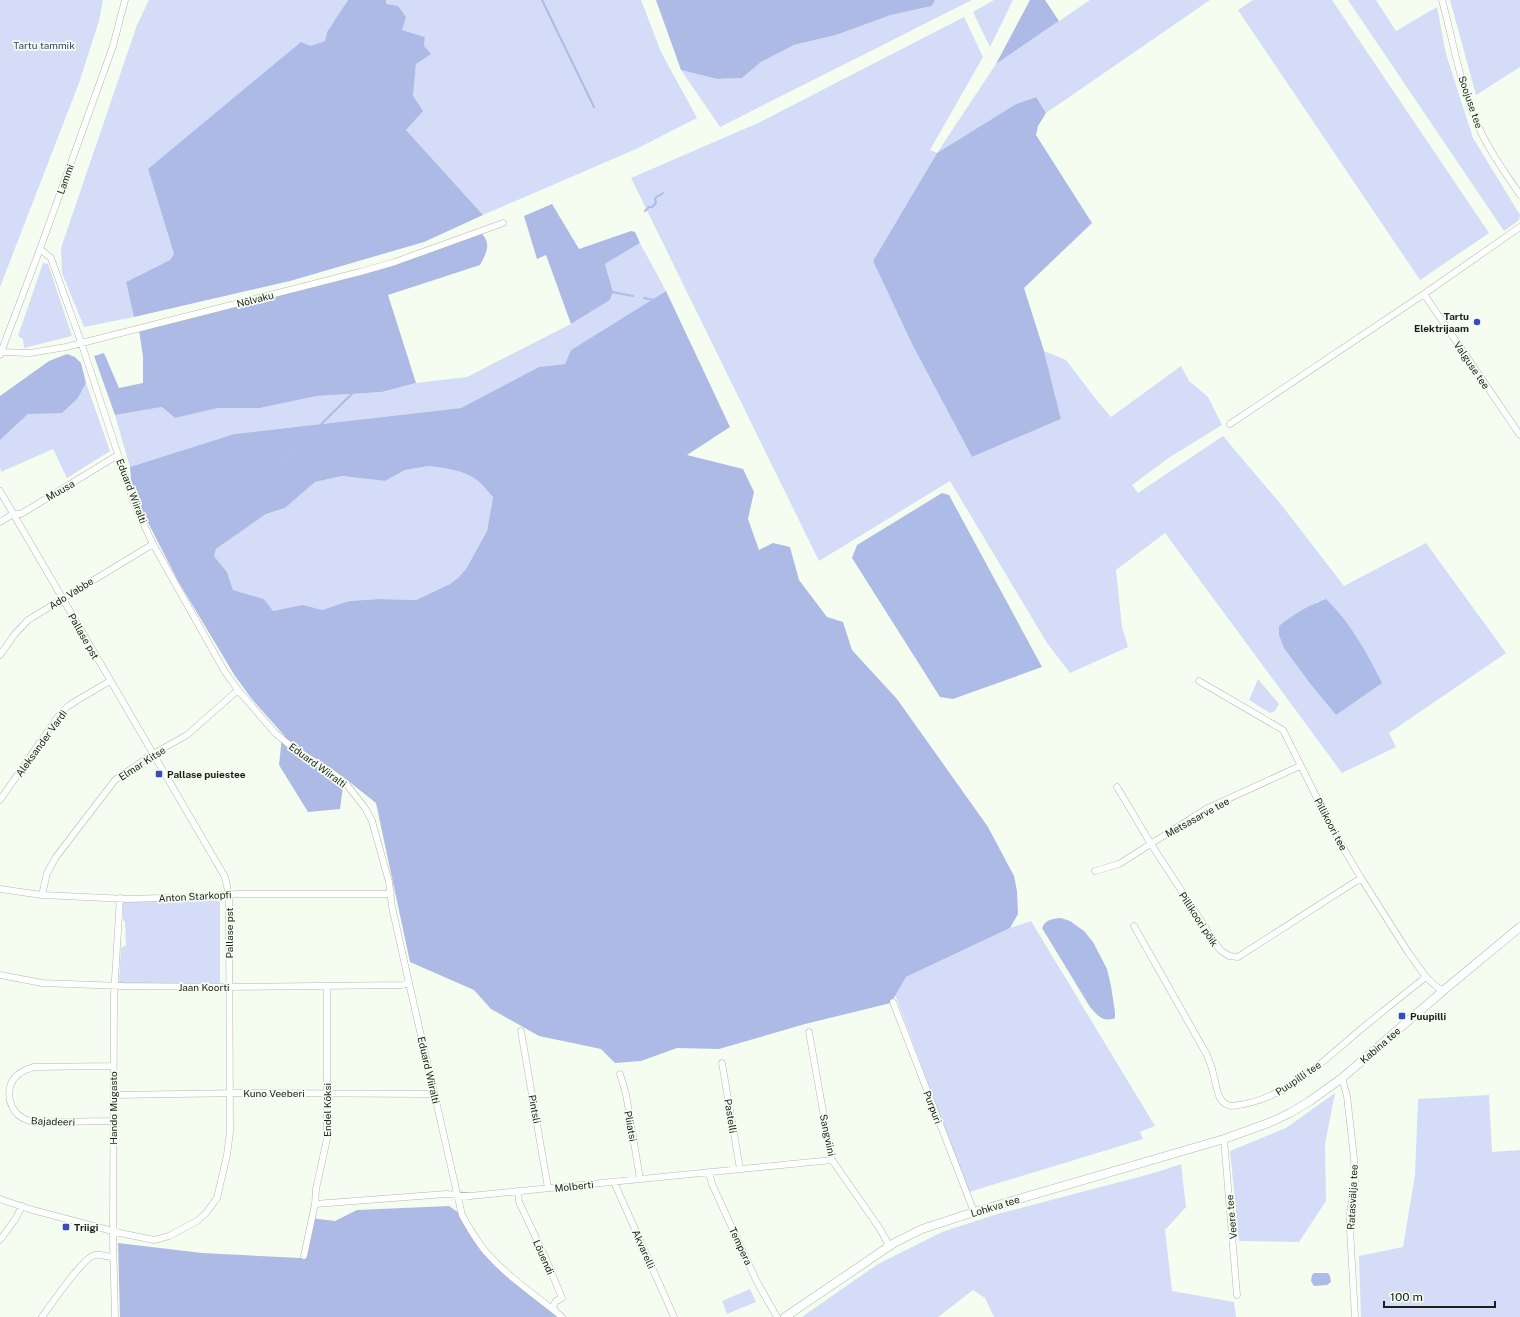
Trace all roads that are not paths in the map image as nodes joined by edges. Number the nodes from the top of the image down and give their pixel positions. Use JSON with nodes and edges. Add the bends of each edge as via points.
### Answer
{"nodes":[{"id":1,"x":125,"y":0,"type":"edge"},
{"id":2,"x":1442,"y":0,"type":"edge"},
{"id":3,"x":1520,"y":195,"type":"edge"},
{"id":4,"x":502,"y":223,"type":"dead end"},
{"id":5,"x":1520,"y":227,"type":"edge"},
{"id":6,"x":40,"y":249,"type":"junction"},
{"id":7,"x":1424,"y":294,"type":"junction"},
{"id":8,"x":81,"y":342,"type":"junction"},
{"id":9,"x":1,"y":354,"type":"edge"},
{"id":10,"x":1230,"y":424,"type":"dead end"},
{"id":11,"x":1520,"y":435,"type":"edge"},
{"id":12,"x":118,"y":455,"type":"junction"},
{"id":13,"x":0,"y":491,"type":"edge"},
{"id":14,"x":13,"y":514,"type":"junction"},
{"id":15,"x":0,"y":522,"type":"edge"},
{"id":16,"x":153,"y":544,"type":"junction"},
{"id":17,"x":62,"y":599,"type":"junction"},
{"id":18,"x":0,"y":655,"type":"edge"},
{"id":19,"x":110,"y":681,"type":"junction"},
{"id":20,"x":1199,"y":681,"type":"dead end"},
{"id":21,"x":238,"y":690,"type":"junction"},
{"id":22,"x":153,"y":754,"type":"junction"},
{"id":23,"x":1300,"y":766,"type":"junction"},
{"id":24,"x":1117,"y":787,"type":"dead end"},
{"id":25,"x":0,"y":800,"type":"edge"},
{"id":26,"x":1151,"y":844,"type":"junction"},
{"id":27,"x":1095,"y":871,"type":"dead end"},
{"id":28,"x":1361,"y":878,"type":"junction"},
{"id":29,"x":0,"y":889,"type":"edge"},
{"id":30,"x":391,"y":893,"type":"junction"},
{"id":31,"x":42,"y":895,"type":"junction"},
{"id":32,"x":229,"y":895,"type":"junction"},
{"id":33,"x":120,"y":898,"type":"junction"},
{"id":34,"x":1134,"y":926,"type":"dead end"},
{"id":35,"x":1520,"y":928,"type":"edge"},
{"id":36,"x":0,"y":975,"type":"edge"},
{"id":37,"x":1426,"y":977,"type":"junction"},
{"id":38,"x":409,"y":983,"type":"junction"},
{"id":39,"x":115,"y":986,"type":"junction"},
{"id":40,"x":327,"y":986,"type":"junction"},
{"id":41,"x":230,"y":987,"type":"junction"},
{"id":42,"x":1444,"y":990,"type":"junction"},
{"id":43,"x":894,"y":1002,"type":"dead end"},
{"id":44,"x":521,"y":1031,"type":"dead end"},
{"id":45,"x":808,"y":1032,"type":"dead end"},
{"id":46,"x":722,"y":1063,"type":"dead end"},
{"id":47,"x":113,"y":1066,"type":"junction"},
{"id":48,"x":620,"y":1074,"type":"dead end"},
{"id":49,"x":1342,"y":1078,"type":"junction"},
{"id":50,"x":434,"y":1092,"type":"junction"},
{"id":51,"x":114,"y":1094,"type":"junction"},
{"id":52,"x":230,"y":1094,"type":"junction"},
{"id":53,"x":327,"y":1094,"type":"junction"},
{"id":54,"x":113,"y":1121,"type":"junction"},
{"id":55,"x":1224,"y":1139,"type":"junction"},
{"id":56,"x":832,"y":1160,"type":"junction"},
{"id":57,"x":740,"y":1169,"type":"junction"},
{"id":58,"x":709,"y":1172,"type":"junction"},
{"id":59,"x":640,"y":1179,"type":"junction"},
{"id":60,"x":614,"y":1182,"type":"junction"},
{"id":61,"x":548,"y":1188,"type":"junction"},
{"id":62,"x":518,"y":1191,"type":"junction"},
{"id":63,"x":457,"y":1195,"type":"junction"},
{"id":64,"x":0,"y":1199,"type":"edge"},
{"id":65,"x":315,"y":1204,"type":"junction"},
{"id":66,"x":22,"y":1206,"type":"junction"},
{"id":67,"x":974,"y":1212,"type":"junction"},
{"id":68,"x":113,"y":1231,"type":"junction"},
{"id":69,"x":0,"y":1240,"type":"edge"},
{"id":70,"x":888,"y":1247,"type":"junction"},
{"id":71,"x":304,"y":1256,"type":"dead end"},
{"id":72,"x":113,"y":1257,"type":"junction"},
{"id":73,"x":1237,"y":1295,"type":"dead end"},
{"id":74,"x":556,"y":1312,"type":"junction"},
{"id":75,"x":42,"y":1317,"type":"edge"},
{"id":76,"x":115,"y":1317,"type":"edge"},
{"id":77,"x":562,"y":1317,"type":"edge"},
{"id":78,"x":674,"y":1317,"type":"edge"},
{"id":79,"x":777,"y":1317,"type":"edge"},
{"id":80,"x":785,"y":1317,"type":"edge"},
{"id":81,"x":1355,"y":1317,"type":"edge"}],
"edges":[{"from":1,"to":6,"type":"street","name":"Lammi","via":[[113,46]]},
{"from":2,"to":3,"type":"street","name":"Soojuse tee","via":[[1458,65],[1481,133]]},
{"from":4,"to":8,"type":"street","name":"Nõlvaku","via":[[395,262]]},
{"from":5,"to":7,"type":"street"},
{"from":6,"to":8,"type":"street","name":"Eduard Wiiralti","via":[[51,258]]},
{"from":6,"to":9,"type":"street","name":"Lammi"},
{"from":7,"to":10,"type":"street"},
{"from":7,"to":11,"type":"street","name":"Valguse tee"},
{"from":8,"to":9,"type":"street","name":"Nõlvaku","via":[[30,353]]},
{"from":8,"to":12,"type":"street","name":"Eduard Wiiralti"},
{"from":12,"to":14,"type":"street","name":"Muusa","via":[[20,514]]},
{"from":12,"to":16,"type":"street","name":"Eduard Wiiralti","via":[[135,506]]},
{"from":13,"to":14,"type":"street","name":"Pallase pst"},
{"from":14,"to":15,"type":"street","name":"Muusa"},
{"from":14,"to":17,"type":"street","name":"Pallase pst"},
{"from":16,"to":17,"type":"street","name":"Ado Vabbe"},
{"from":16,"to":21,"type":"street","name":"Eduard Wiiralti","via":[[225,672]]},
{"from":17,"to":18,"type":"street","name":"Ado Vabbe","via":[[28,620]]},
{"from":17,"to":19,"type":"street","name":"Pallase pst"},
{"from":19,"to":22,"type":"street","name":"Pallase pst"},
{"from":19,"to":25,"type":"street","name":"Aleksander Vardi","via":[[67,707]]},
{"from":20,"to":23,"type":"street","name":"Pillikoori tee","via":[[1283,730]]},
{"from":21,"to":22,"type":"street","name":"Elmar Kitse","via":[[187,735]]},
{"from":21,"to":30,"type":"street","name":"Eduard Wiiralti","via":[[275,733],[334,774],[357,797],[376,830]]},
{"from":22,"to":31,"type":"street","name":"Elmar Kitse","via":[[115,780],[46,872]]},
{"from":22,"to":32,"type":"street","name":"Pallase pst","via":[[224,877]]},
{"from":23,"to":26,"type":"street","name":"Metsasarve tee","via":[[1206,809]]},
{"from":23,"to":28,"type":"street","name":"Pillikoori tee"},
{"from":24,"to":26,"type":"street","name":"Pillikoori põik"},
{"from":26,"to":27,"type":"street","name":"Metsasarve tee","via":[[1119,864]]},
{"from":26,"to":28,"type":"street","name":"Pillikoori põik","via":[[1220,950],[1229,956],[1238,957]]},
{"from":28,"to":37,"type":"street","name":"Pillikoori tee"},
{"from":29,"to":31,"type":"street","name":"Anton Starkopfi"},
{"from":30,"to":32,"type":"street","name":"Anton Starkopfi"},
{"from":30,"to":38,"type":"street","name":"Eduard Wiiralti"},
{"from":31,"to":33,"type":"street","name":"Anton Starkopfi"},
{"from":32,"to":33,"type":"street","name":"Anton Starkopfi"},
{"from":32,"to":41,"type":"street","name":"Pallase pst"},
{"from":33,"to":39,"type":"street","name":"Hando Mugasto"},
{"from":34,"to":37,"type":"street","name":"Puupilli tee","via":[[1207,1055],[1219,1097],[1227,1106],[1262,1099],[1295,1082]]},
{"from":35,"to":42,"type":"street","name":"Kabina tee"},
{"from":36,"to":39,"type":"street","name":"Jaan Koorti","via":[[42,983]]},
{"from":37,"to":42,"type":"street","name":"Pillikoori tee"},
{"from":38,"to":40,"type":"street","name":"Jaan Koorti"},
{"from":38,"to":50,"type":"street","name":"Eduard Wiiralti"},
{"from":39,"to":41,"type":"street","name":"Jaan Koorti"},
{"from":39,"to":47,"type":"street","name":"Hando Mugasto"},
{"from":40,"to":41,"type":"street","name":"Jaan Koorti"},
{"from":40,"to":53,"type":"street","name":"Endel Kõksi"},
{"from":41,"to":52,"type":"street","name":"Pallase pst"},
{"from":42,"to":49,"type":"street","name":"Kabina tee"},
{"from":43,"to":67,"type":"street","name":"Purpuri"},
{"from":44,"to":61,"type":"street","name":"Pintsli"},
{"from":45,"to":56,"type":"street","name":"Sangviini"},
{"from":46,"to":57,"type":"street","name":"Pastelli"},
{"from":47,"to":51,"type":"street","name":"Hando Mugasto"},
{"from":47,"to":54,"type":"street","name":"Bajadeeri","via":[[34,1067],[22,1071],[12,1081],[9,1092],[11,1106],[26,1120]]},
{"from":48,"to":59,"type":"street","name":"Pliiatsi","via":[[626,1094]]},
{"from":49,"to":55,"type":"street","name":"Kabina tee","via":[[1290,1113]]},
{"from":49,"to":81,"type":"street","name":"Ratasvälja tee","via":[[1347,1096],[1354,1158],[1355,1181],[1350,1229]]},
{"from":50,"to":53,"type":"street","name":"Kuno Veeberi"},
{"from":50,"to":63,"type":"street","name":"Eduard Wiiralti"},
{"from":51,"to":52,"type":"street","name":"Kuno Veeberi"},
{"from":51,"to":54,"type":"street","name":"Hando Mugasto"},
{"from":52,"to":53,"type":"street","name":"Kuno Veeberi"},
{"from":52,"to":68,"type":"street","name":"Pallase pst","via":[[227,1155],[217,1198],[206,1213],[197,1221],[154,1240]]},
{"from":53,"to":65,"type":"street","name":"Endel Kõksi","via":[[327,1139]]},
{"from":54,"to":68,"type":"street","name":"Hando Mugasto"},
{"from":55,"to":67,"type":"street","name":"Lohkva tee"},
{"from":55,"to":73,"type":"street","name":"Veere tee"},
{"from":56,"to":57,"type":"street","name":"Molberti"},
{"from":56,"to":70,"type":"street","name":"Sangviini","via":[[880,1229]]},
{"from":57,"to":58,"type":"street","name":"Molberti"},
{"from":58,"to":59,"type":"street","name":"Molberti"},
{"from":58,"to":79,"type":"street","name":"Tempera","via":[[712,1184],[757,1282]]},
{"from":59,"to":60,"type":"street","name":"Molberti"},
{"from":60,"to":61,"type":"street","name":"Molberti"},
{"from":60,"to":78,"type":"street","name":"Akvarelli"},
{"from":61,"to":62,"type":"street","name":"Molberti"},
{"from":62,"to":63,"type":"street","name":"Molberti"},
{"from":62,"to":74,"type":"street","name":"Lõuendi","via":[[519,1202],[562,1298],[553,1306]]},
{"from":63,"to":65,"type":"street","name":"Molberti"},
{"from":63,"to":74,"type":"street","name":"Eduard Wiiralti","via":[[462,1215],[486,1252],[519,1284]]},
{"from":64,"to":66,"type":"street","name":"Pallase pst"},
{"from":65,"to":71,"type":"street","name":"Endel Kõksi"},
{"from":66,"to":68,"type":"street","name":"Pallase pst"},
{"from":66,"to":69,"type":"street"},
{"from":67,"to":70,"type":"street","name":"Lohkva tee","via":[[922,1229]]},
{"from":68,"to":72,"type":"street","name":"Hando Mugasto"},
{"from":70,"to":80,"type":"street","name":"Lohkva tee"},
{"from":72,"to":75,"type":"street","via":[[96,1254],[90,1257]]},
{"from":72,"to":76,"type":"street","name":"Hando Mugasto"},
{"from":74,"to":77,"type":"street"}]}
